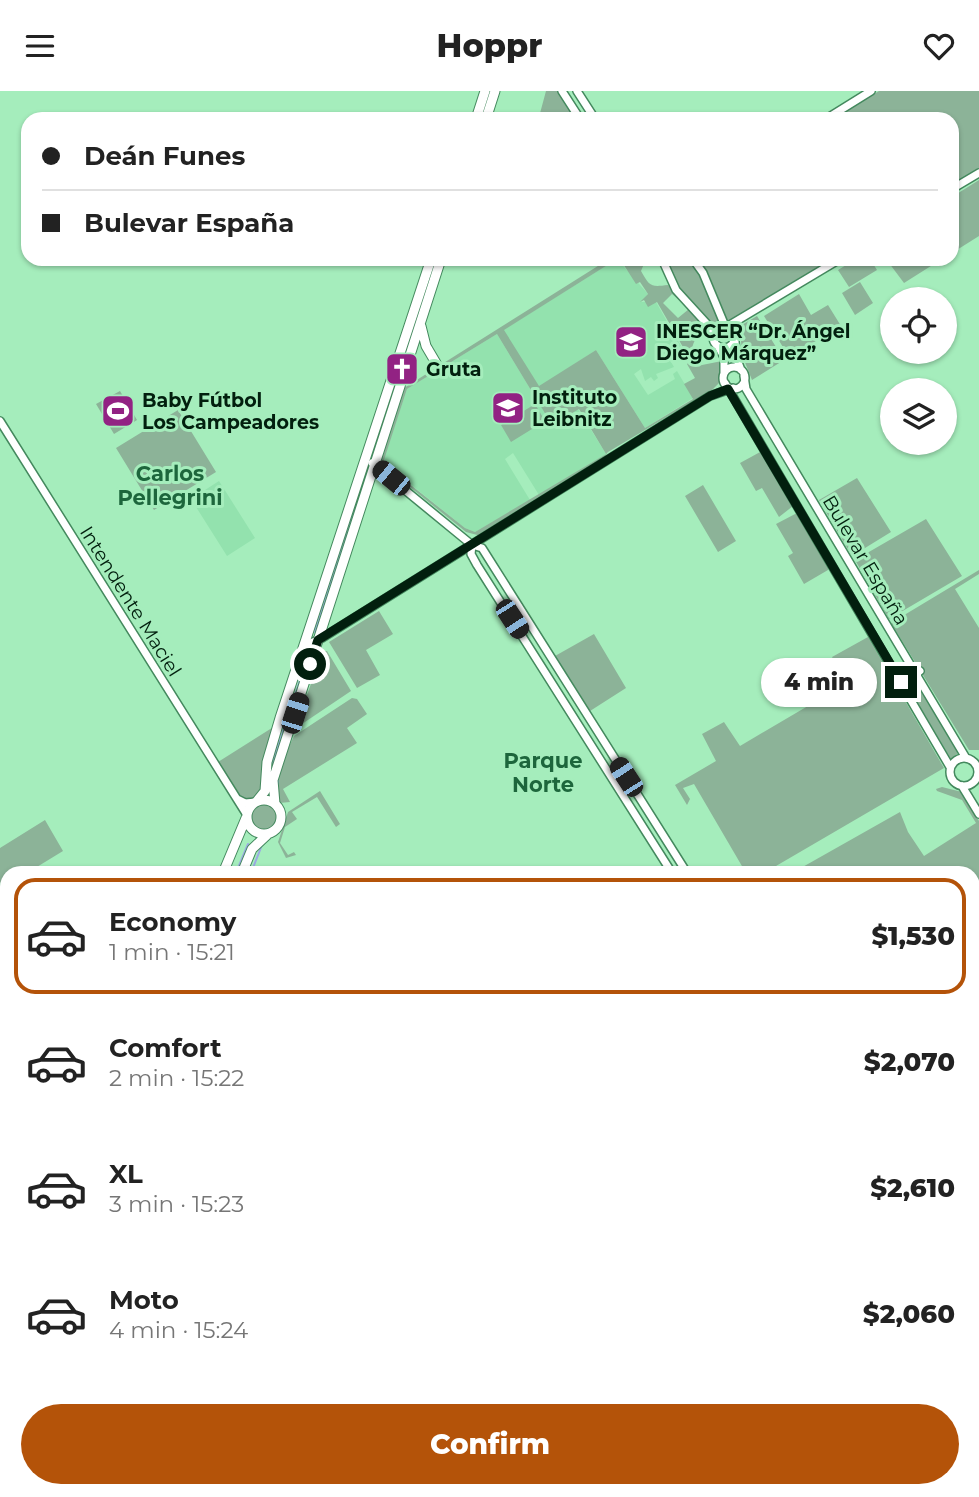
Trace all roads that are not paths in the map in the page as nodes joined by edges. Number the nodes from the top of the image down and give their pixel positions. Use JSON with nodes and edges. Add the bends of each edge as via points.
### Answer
{"nodes":[{"id":1,"x":485,"y":91,"type":"edge"},
{"id":2,"x":495,"y":91,"type":"edge"},
{"id":3,"x":562,"y":91,"type":"edge"},
{"id":4,"x":578,"y":91,"type":"edge"},
{"id":5,"x":871,"y":91,"type":"edge"},
{"id":6,"x":478,"y":112,"type":"edge"},
{"id":7,"x":488,"y":112,"type":"edge"},
{"id":8,"x":576,"y":112,"type":"edge"},
{"id":9,"x":591,"y":112,"type":"edge"},
{"id":10,"x":837,"y":112,"type":"edge"},
{"id":11,"x":979,"y":173,"type":"edge"},
{"id":12,"x":959,"y":185,"type":"edge"},
{"id":13,"x":429,"y":266,"type":"edge"},
{"id":14,"x":439,"y":266,"type":"edge"},
{"id":15,"x":665,"y":266,"type":"edge"},
{"id":16,"x":697,"y":266,"type":"edge"},
{"id":17,"x":829,"y":266,"type":"edge"},
{"id":18,"x":748,"y":316,"type":"junction"},
{"id":19,"x":421,"y":324,"type":"junction"},
{"id":20,"x":727,"y":326,"type":"junction"},
{"id":21,"x":713,"y":336,"type":"junction"},
{"id":22,"x":735,"y":336,"type":"junction"},
{"id":23,"x":718,"y":345,"type":"junction"},
{"id":24,"x":436,"y":363,"type":"dead end"},
{"id":25,"x":743,"y":373,"type":"junction"},
{"id":26,"x":726,"y":382,"type":"junction"},
{"id":27,"x":710,"y":396,"type":"junction"},
{"id":28,"x":0,"y":421,"type":"edge"},
{"id":29,"x":366,"y":460,"type":"junction"},
{"id":30,"x":375,"y":465,"type":"junction"},
{"id":31,"x":472,"y":545,"type":"junction"},
{"id":32,"x":318,"y":640,"type":"junction"},
{"id":33,"x":304,"y":646,"type":"junction"},
{"id":34,"x":917,"y":673,"type":"junction"},
{"id":35,"x":899,"y":684,"type":"junction"},
{"id":36,"x":966,"y":758,"type":"junction"},
{"id":37,"x":950,"y":767,"type":"junction"},
{"id":38,"x":978,"y":781,"type":"edge"},
{"id":39,"x":962,"y":786,"type":"junction"},
{"id":40,"x":236,"y":798,"type":"junction"},
{"id":41,"x":256,"y":802,"type":"junction"},
{"id":42,"x":275,"y":804,"type":"junction"},
{"id":43,"x":979,"y":814,"type":"edge"},
{"id":44,"x":246,"y":818,"type":"junction"},
{"id":45,"x":269,"y":834,"type":"junction"},
{"id":46,"x":226,"y":866,"type":"edge"},
{"id":47,"x":245,"y":866,"type":"edge"},
{"id":48,"x":668,"y":866,"type":"edge"},
{"id":49,"x":683,"y":866,"type":"edge"}],
"edges":[{"from":1,"to":6,"type":"highway"},
{"from":2,"to":7,"type":"highway"},
{"from":3,"to":8,"type":"main road"},
{"from":4,"to":9,"type":"main road"},
{"from":5,"to":10,"type":"main road"},
{"from":11,"to":12,"type":"main road"},
{"from":13,"to":29,"type":"highway"},
{"from":14,"to":19,"type":"highway"},
{"from":15,"to":21,"type":"main road","via":[[676,290]]},
{"from":16,"to":20,"type":"main road"},
{"from":17,"to":18,"type":"main road"},
{"from":18,"to":20,"type":"main road"},
{"from":18,"to":22,"type":"main road","via":[[737,326]]},
{"from":19,"to":24,"type":"highway"},
{"from":19,"to":30,"type":"highway"},
{"from":20,"to":21,"type":"main road","via":[[717,328]]},
{"from":20,"to":22,"type":"main road"},
{"from":21,"to":23,"type":"main road"},
{"from":22,"to":23,"type":"main road","via":[[728,347]]},
{"from":22,"to":25,"type":"main road","name":"Bulevar España"},
{"from":23,"to":26,"type":"main road","name":"Bulevar España"},
{"from":25,"to":26,"type":"main road","via":[[741,385]]},
{"from":25,"to":26,"type":"main road","via":[[732,367]]},
{"from":25,"to":34,"type":"main road","name":"Bulevar España","via":[[746,389]]},
{"from":26,"to":27,"type":"main road"},
{"from":26,"to":27,"type":"main road"},
{"from":26,"to":35,"type":"main road","name":"Bulevar España"},
{"from":27,"to":31,"type":"main road"},
{"from":28,"to":40,"type":"main road","name":"Intendente Maciel"},
{"from":29,"to":30,"type":"main road"},
{"from":29,"to":33,"type":"highway"},
{"from":30,"to":31,"type":"main road"},
{"from":30,"to":32,"type":"highway"},
{"from":31,"to":32,"type":"main road"},
{"from":31,"to":48,"type":"main road","via":[[477,565]]},
{"from":31,"to":49,"type":"main road","via":[[482,548]]},
{"from":32,"to":33,"type":"main road"},
{"from":32,"to":42,"type":"highway","via":[[273,780]]},
{"from":33,"to":41,"type":"highway","via":[[267,762],[265,791]]},
{"from":34,"to":35,"type":"main road"},
{"from":34,"to":36,"type":"main road","name":"Bulevar España"},
{"from":35,"to":37,"type":"main road","name":"Bulevar España"},
{"from":36,"to":37,"type":"main road"},
{"from":36,"to":38,"type":"main road","via":[[976,766]]},
{"from":37,"to":39,"type":"main road","via":[[952,780]]},
{"from":38,"to":39,"type":"main road"},
{"from":39,"to":43,"type":"main road"},
{"from":40,"to":41,"type":"main road"},
{"from":40,"to":44,"type":"main road","name":"Intendente Maciel"},
{"from":41,"to":42,"type":"highway"},
{"from":41,"to":44,"type":"highway"},
{"from":42,"to":45,"type":"highway","via":[[281,820]]},
{"from":44,"to":45,"type":"highway","via":[[252,830]]},
{"from":44,"to":46,"type":"highway"},
{"from":45,"to":47,"type":"highway","via":[[252,849]]}]}
